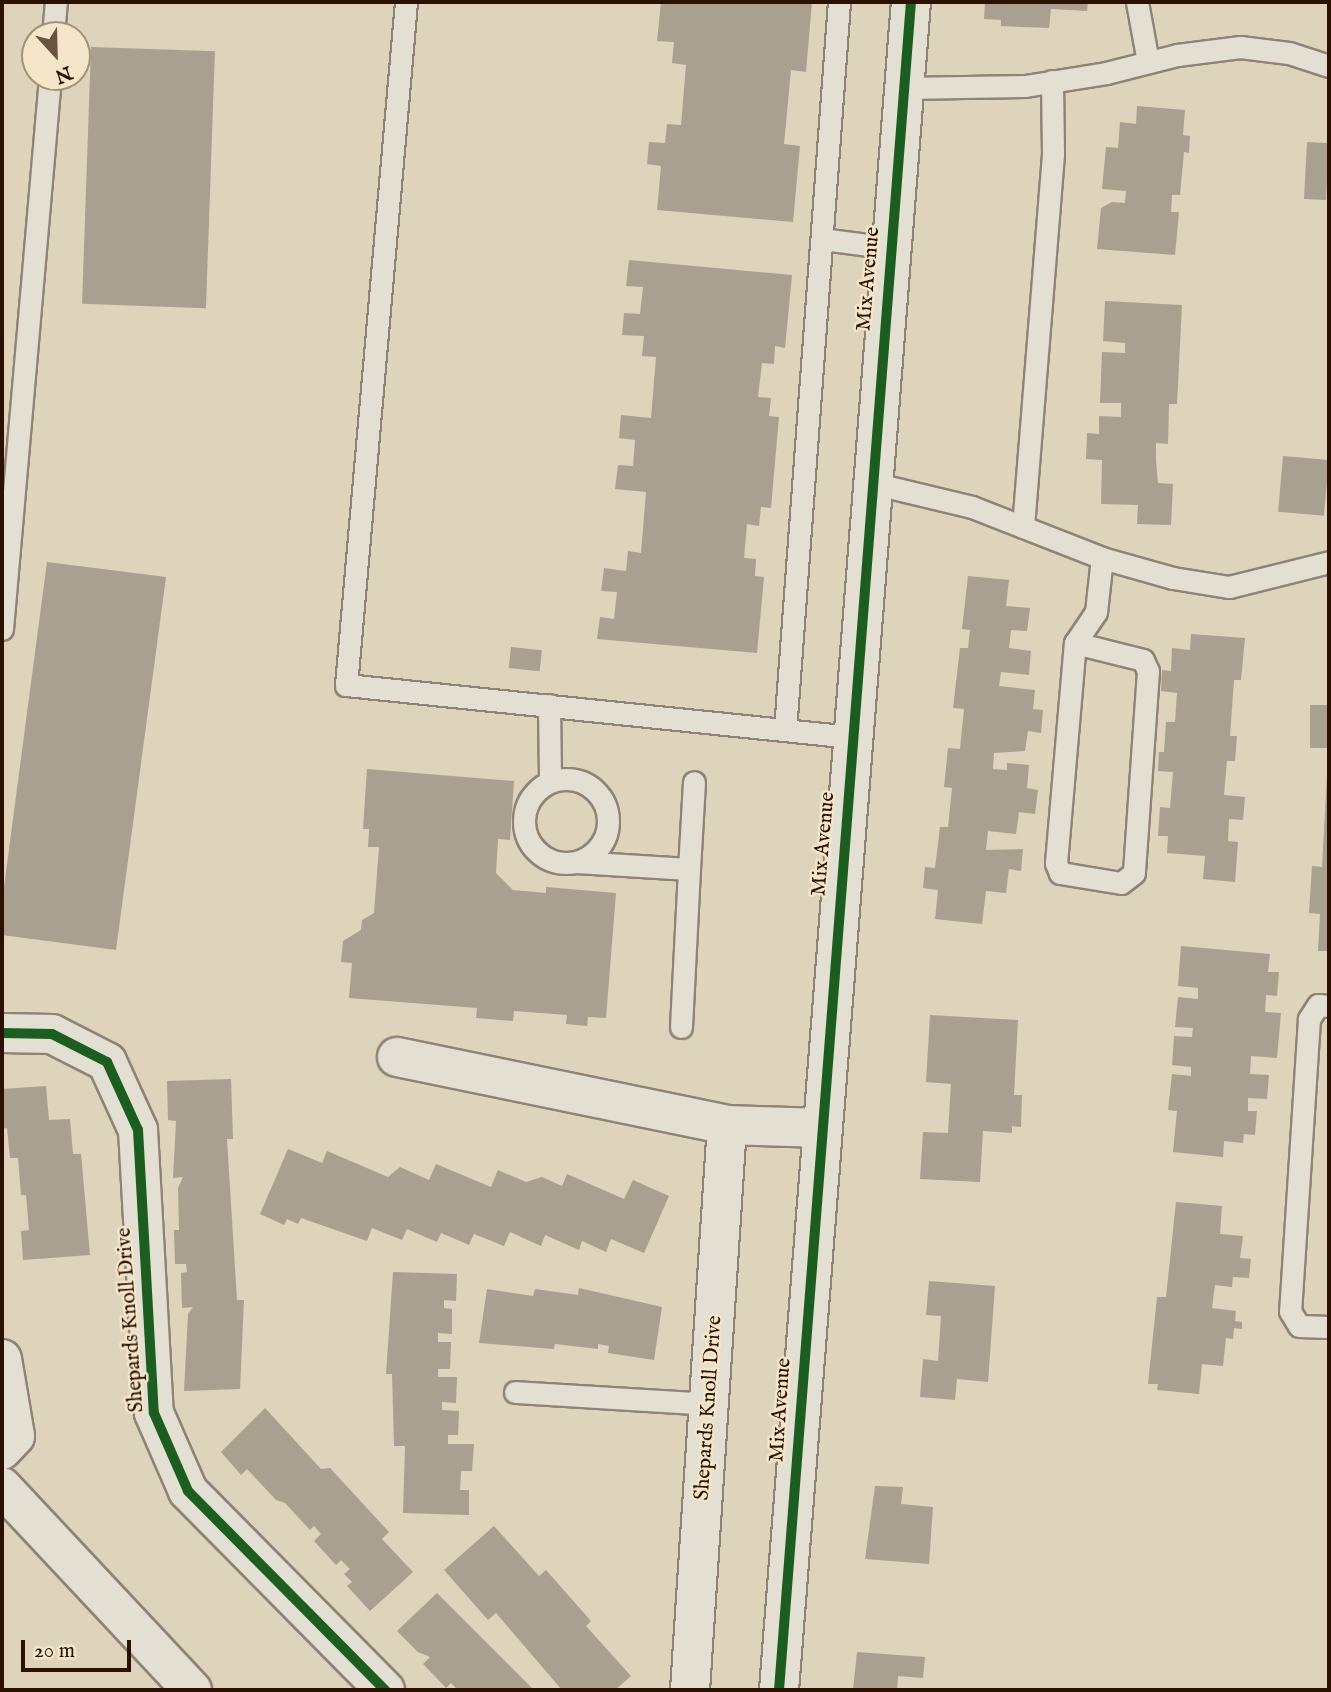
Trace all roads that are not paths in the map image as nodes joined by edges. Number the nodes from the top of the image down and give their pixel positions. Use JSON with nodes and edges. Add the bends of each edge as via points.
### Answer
{"nodes":[{"id":1,"x":56,"y":2,"type":"edge"},
{"id":2,"x":406,"y":2,"type":"edge"},
{"id":3,"x":839,"y":2,"type":"edge"},
{"id":4,"x":911,"y":2,"type":"edge"},
{"id":5,"x":1137,"y":2,"type":"edge"},
{"id":6,"x":54,"y":21,"type":"edge"},
{"id":7,"x":1148,"y":62,"type":"junction"},
{"id":8,"x":1329,"y":66,"type":"edge"},
{"id":9,"x":1052,"y":81,"type":"junction"},
{"id":10,"x":904,"y":88,"type":"junction"},
{"id":11,"x":49,"y":91,"type":"edge"},
{"id":12,"x":822,"y":239,"type":"junction"},
{"id":13,"x":891,"y":248,"type":"junction"},
{"id":14,"x":872,"y":483,"type":"junction"},
{"id":15,"x":1023,"y":527,"type":"junction"},
{"id":16,"x":1102,"y":558,"type":"junction"},
{"id":17,"x":1329,"y":562,"type":"edge"},
{"id":18,"x":2,"y":629,"type":"edge"},
{"id":19,"x":1075,"y":643,"type":"junction"},
{"id":20,"x":550,"y":705,"type":"junction"},
{"id":21,"x":785,"y":730,"type":"junction"},
{"id":22,"x":852,"y":737,"type":"junction"},
{"id":23,"x":550,"y":781,"type":"junction"},
{"id":24,"x":694,"y":782,"type":"dead end"},
{"id":25,"x":576,"y":862,"type":"junction"},
{"id":26,"x":690,"y":869,"type":"junction"},
{"id":27,"x":1329,"y":1006,"type":"edge"},
{"id":28,"x":681,"y":1027,"type":"dead end"},
{"id":29,"x":2,"y":1033,"type":"edge"},
{"id":30,"x":397,"y":1057,"type":"dead end"},
{"id":31,"x":727,"y":1125,"type":"junction"},
{"id":32,"x":821,"y":1128,"type":"junction"},
{"id":33,"x":1329,"y":1327,"type":"edge"},
{"id":34,"x":2,"y":1359,"type":"edge"},
{"id":35,"x":515,"y":1392,"type":"dead end"},
{"id":36,"x":709,"y":1404,"type":"junction"},
{"id":37,"x":2,"y":1450,"type":"edge"},
{"id":38,"x":2,"y":1487,"type":"edge"},
{"id":39,"x":192,"y":1690,"type":"edge"},
{"id":40,"x":385,"y":1690,"type":"edge"},
{"id":41,"x":690,"y":1690,"type":"edge"},
{"id":42,"x":779,"y":1690,"type":"edge"}],
"edges":[{"from":1,"to":6,"type":"lane"},
{"from":2,"to":20,"type":"lane","via":[[346,685]]},
{"from":3,"to":12,"type":"lane"},
{"from":4,"to":10,"type":"street","name":"Mix Avenue"},
{"from":5,"to":7,"type":"lane"},
{"from":7,"to":8,"type":"lane","via":[[1240,47],[1289,53]]},
{"from":7,"to":9,"type":"lane"},
{"from":9,"to":10,"type":"lane","via":[[967,90]]},
{"from":9,"to":15,"type":"lane","via":[[1053,153]]},
{"from":10,"to":13,"type":"street","name":"Mix Avenue"},
{"from":11,"to":18,"type":"lane"},
{"from":12,"to":13,"type":"lane"},
{"from":12,"to":21,"type":"lane"},
{"from":13,"to":14,"type":"street","name":"Mix Avenue"},
{"from":14,"to":15,"type":"lane","via":[[972,507]]},
{"from":14,"to":22,"type":"street","name":"Mix Avenue"},
{"from":15,"to":16,"type":"lane"},
{"from":16,"to":17,"type":"lane","via":[[1173,578],[1229,587]]},
{"from":16,"to":19,"type":"lane","via":[[1096,612]]},
{"from":19,"to":19,"type":"lane","via":[[1056,863],[1060,873],[1121,883],[1133,873],[1148,671],[1143,660]]},
{"from":20,"to":21,"type":"lane"},
{"from":20,"to":23,"type":"lane"},
{"from":21,"to":22,"type":"lane"},
{"from":22,"to":32,"type":"street","name":"Mix Avenue"},
{"from":23,"to":25,"type":"lane","via":[[530,800],[524,813],[528,840],[548,859]]},
{"from":23,"to":25,"type":"lane","via":[[578,780],[600,795],[607,807],[600,847]]},
{"from":24,"to":26,"type":"lane"},
{"from":25,"to":26,"type":"lane"},
{"from":26,"to":28,"type":"lane"},
{"from":27,"to":33,"type":"lane","via":[[1318,1005],[1309,1019],[1290,1311],[1299,1326]]},
{"from":29,"to":40,"type":"street","name":"Shepards Knoll Drive","via":[[52,1034],[107,1062],[138,1130],[154,1413],[173,1458],[188,1491]]},
{"from":30,"to":31,"type":"street"},
{"from":31,"to":32,"type":"street"},
{"from":31,"to":36,"type":"street","name":"Shepards Knoll Drive"},
{"from":32,"to":42,"type":"street","name":"Mix Avenue"},
{"from":34,"to":37,"type":"street","via":[[15,1436]]},
{"from":35,"to":36,"type":"lane"},
{"from":36,"to":41,"type":"street","name":"Shepards Knoll Drive"},
{"from":38,"to":39,"type":"street"}]}
